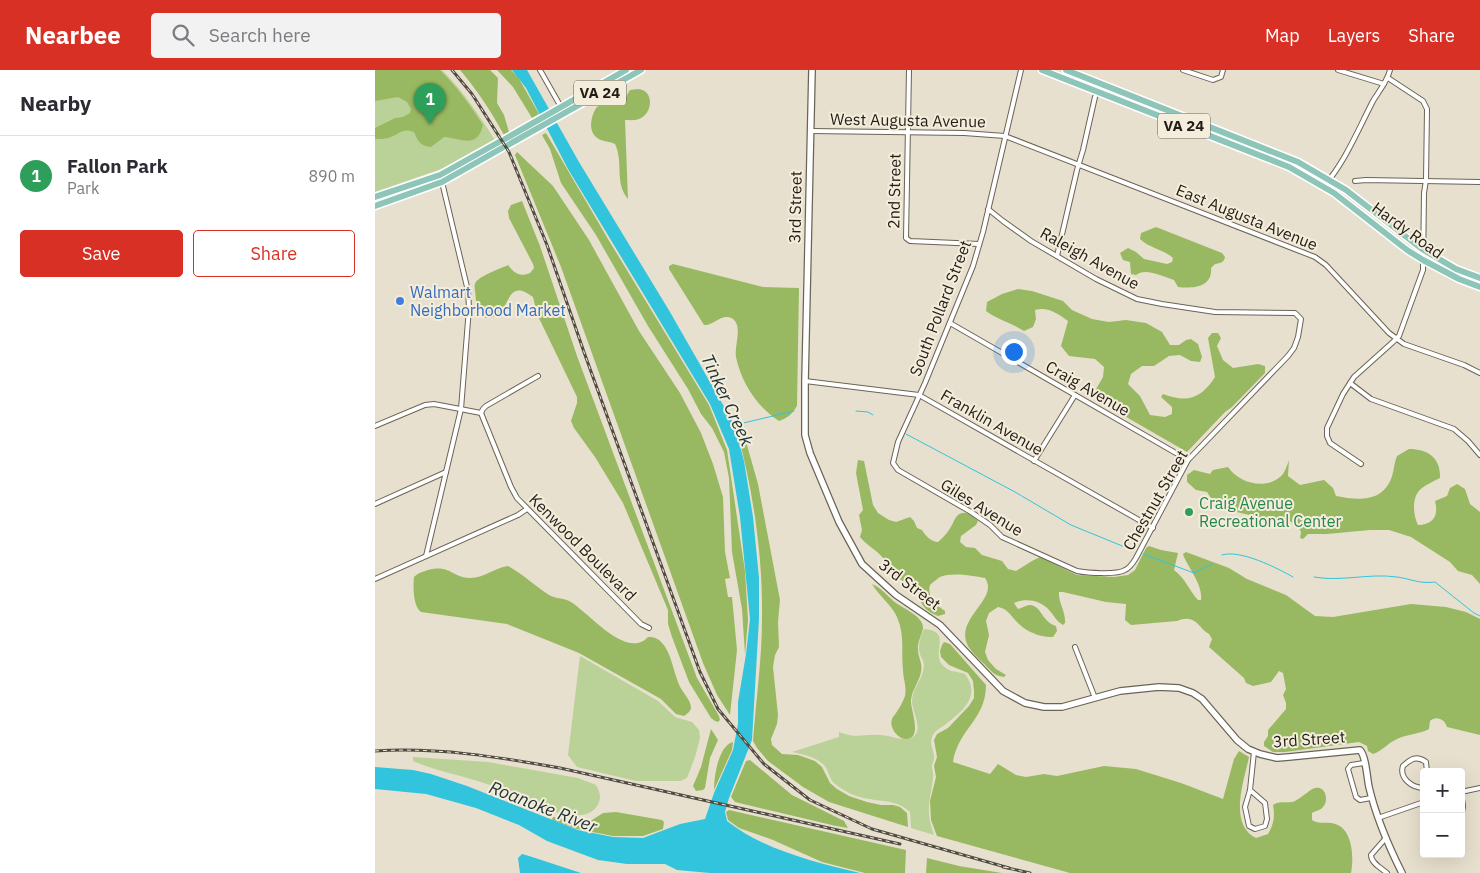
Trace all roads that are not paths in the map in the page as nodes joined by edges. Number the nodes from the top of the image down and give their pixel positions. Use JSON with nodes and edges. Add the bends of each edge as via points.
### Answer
{"nodes":[{"id":1,"x":540,"y":70,"type":"edge"},
{"id":2,"x":626,"y":70,"type":"edge"},
{"id":3,"x":641,"y":70,"type":"edge"},
{"id":4,"x":812,"y":70,"type":"edge"},
{"id":5,"x":909,"y":70,"type":"edge"},
{"id":6,"x":1021,"y":70,"type":"edge"},
{"id":7,"x":1042,"y":70,"type":"edge"},
{"id":8,"x":1066,"y":70,"type":"edge"},
{"id":9,"x":1184,"y":70,"type":"edge"},
{"id":10,"x":1223,"y":70,"type":"edge"},
{"id":11,"x":1338,"y":70,"type":"edge"},
{"id":12,"x":1390,"y":70,"type":"edge"},
{"id":13,"x":1388,"y":78,"type":"junction"},
{"id":14,"x":1101,"y":84,"type":"junction"},
{"id":15,"x":1384,"y":84,"type":"junction"},
{"id":16,"x":1097,"y":92,"type":"junction"},
{"id":17,"x":559,"y":111,"type":"junction"},
{"id":18,"x":811,"y":131,"type":"junction"},
{"id":19,"x":907,"y":132,"type":"junction"},
{"id":20,"x":1005,"y":136,"type":"junction"},
{"id":21,"x":504,"y":144,"type":"junction"},
{"id":22,"x":1079,"y":164,"type":"junction"},
{"id":23,"x":440,"y":175,"type":"junction"},
{"id":24,"x":1329,"y":179,"type":"junction"},
{"id":25,"x":1426,"y":180,"type":"junction"},
{"id":26,"x":442,"y":182,"type":"junction"},
{"id":27,"x":1355,"y":182,"type":"dead end"},
{"id":28,"x":1480,"y":182,"type":"edge"},
{"id":29,"x":1323,"y":186,"type":"junction"},
{"id":30,"x":375,"y":197,"type":"edge"},
{"id":31,"x":375,"y":206,"type":"edge"},
{"id":32,"x":988,"y":209,"type":"junction"},
{"id":33,"x":979,"y":244,"type":"junction"},
{"id":34,"x":1422,"y":249,"type":"junction"},
{"id":35,"x":1057,"y":256,"type":"junction"},
{"id":36,"x":1423,"y":260,"type":"junction"},
{"id":37,"x":1480,"y":278,"type":"edge"},
{"id":38,"x":1480,"y":287,"type":"edge"},
{"id":39,"x":950,"y":323,"type":"junction"},
{"id":40,"x":1300,"y":324,"type":"joint"},
{"id":41,"x":1396,"y":339,"type":"junction"},
{"id":42,"x":1480,"y":373,"type":"edge"},
{"id":43,"x":538,"y":376,"type":"dead end"},
{"id":44,"x":805,"y":381,"type":"junction"},
{"id":45,"x":1350,"y":383,"type":"junction"},
{"id":46,"x":919,"y":395,"type":"junction"},
{"id":47,"x":1075,"y":395,"type":"junction"},
{"id":48,"x":461,"y":409,"type":"junction"},
{"id":49,"x":481,"y":413,"type":"junction"},
{"id":50,"x":375,"y":426,"type":"edge"},
{"id":51,"x":1480,"y":455,"type":"edge"},
{"id":52,"x":1188,"y":460,"type":"junction"},
{"id":53,"x":1034,"y":461,"type":"junction"},
{"id":54,"x":893,"y":463,"type":"joint"},
{"id":55,"x":1361,"y":464,"type":"dead end"},
{"id":56,"x":446,"y":472,"type":"junction"},
{"id":57,"x":375,"y":504,"type":"edge"},
{"id":58,"x":527,"y":509,"type":"junction"},
{"id":59,"x":1153,"y":528,"type":"junction"},
{"id":60,"x":426,"y":556,"type":"junction"},
{"id":61,"x":1064,"y":565,"type":"joint"},
{"id":62,"x":375,"y":579,"type":"edge"},
{"id":63,"x":649,"y":628,"type":"dead end"},
{"id":64,"x":1075,"y":647,"type":"dead end"},
{"id":65,"x":1095,"y":698,"type":"junction"},
{"id":66,"x":1254,"y":752,"type":"junction"},
{"id":67,"x":1365,"y":763,"type":"junction"},
{"id":68,"x":1427,"y":768,"type":"edge"},
{"id":69,"x":1420,"y":787,"type":"edge"},
{"id":70,"x":1480,"y":788,"type":"edge"},
{"id":71,"x":1249,"y":790,"type":"junction"},
{"id":72,"x":1371,"y":798,"type":"junction"},
{"id":73,"x":1420,"y":803,"type":"edge"},
{"id":74,"x":1462,"y":813,"type":"edge"},
{"id":75,"x":1377,"y":818,"type":"junction"},
{"id":76,"x":1385,"y":839,"type":"junction"},
{"id":77,"x":1387,"y":873,"type":"edge"},
{"id":78,"x":1402,"y":873,"type":"edge"}],
"edges":[{"from":1,"to":17,"type":"street"},
{"from":2,"to":17,"type":"main road","number":"VA 24"},
{"from":3,"to":17,"type":"main road","number":"VA 24"},
{"from":4,"to":18,"type":"street","name":"3rd Street"},
{"from":5,"to":19,"type":"street","name":"2nd Street"},
{"from":6,"to":20,"type":"street","name":"South Pollard Street"},
{"from":7,"to":16,"type":"main road","number":"VA 24"},
{"from":8,"to":14,"type":"main road","number":"VA 24"},
{"from":9,"to":10,"type":"street","via":[[1213,80],[1221,77]]},
{"from":11,"to":15,"type":"street"},
{"from":12,"to":13,"type":"street"},
{"from":13,"to":15,"type":"street"},
{"from":13,"to":25,"type":"street","via":[[1424,102],[1427,109]]},
{"from":14,"to":16,"type":"street"},
{"from":14,"to":24,"type":"main road","number":"VA 24","via":[[1285,156]]},
{"from":15,"to":24,"type":"street"},
{"from":16,"to":22,"type":"street"},
{"from":16,"to":29,"type":"main road","number":"VA 24","via":[[1289,167]]},
{"from":17,"to":21,"type":"main road","number":"VA 24"},
{"from":18,"to":19,"type":"street","name":"West Augusta Avenue"},
{"from":18,"to":44,"type":"street","name":"3rd Street"},
{"from":19,"to":20,"type":"street","name":"West Augusta Avenue"},
{"from":19,"to":33,"type":"street","name":"2nd Street","via":[[906,238],[911,241]]},
{"from":20,"to":22,"type":"street","name":"East Augusta Avenue"},
{"from":20,"to":32,"type":"street","name":"South Pollard Street"},
{"from":21,"to":23,"type":"main road","number":"VA 24"},
{"from":21,"to":26,"type":"main road","number":"VA 24"},
{"from":22,"to":35,"type":"street"},
{"from":22,"to":41,"type":"street","name":"East Augusta Avenue","via":[[1315,257]]},
{"from":23,"to":26,"type":"street"},
{"from":23,"to":30,"type":"main road","number":"VA 24"},
{"from":24,"to":29,"type":"street"},
{"from":24,"to":34,"type":"main road","name":"Hardy Road","number":"VA 24"},
{"from":25,"to":27,"type":"street"},
{"from":25,"to":28,"type":"street"},
{"from":25,"to":34,"type":"street"},
{"from":26,"to":31,"type":"main road","number":"VA 24"},
{"from":26,"to":48,"type":"street","via":[[469,299]]},
{"from":29,"to":36,"type":"main road","name":"Hardy Road","number":"VA 24"},
{"from":32,"to":33,"type":"street","name":"South Pollard Street"},
{"from":32,"to":35,"type":"street","name":"Raleigh Avenue"},
{"from":33,"to":39,"type":"street","name":"South Pollard Street"},
{"from":34,"to":36,"type":"street"},
{"from":34,"to":37,"type":"main road","name":"Hardy Road","number":"VA 24"},
{"from":35,"to":40,"type":"street","name":"Raleigh Avenue","via":[[1116,290],[1144,301],[1215,312],[1295,313]]},
{"from":36,"to":38,"type":"main road","name":"Hardy Road","number":"VA 24"},
{"from":36,"to":41,"type":"street","via":[[1423,270]]},
{"from":39,"to":46,"type":"street","name":"South Pollard Street"},
{"from":39,"to":47,"type":"street","name":"Craig Avenue"},
{"from":40,"to":52,"type":"street","name":"Chestnut Street","via":[[1296,343],[1288,356]]},
{"from":41,"to":42,"type":"street","name":"East Augusta Avenue"},
{"from":41,"to":45,"type":"street"},
{"from":43,"to":49,"type":"street","via":[[486,406]]},
{"from":44,"to":46,"type":"street","name":"Franklin Avenue"},
{"from":44,"to":65,"type":"street","name":"3rd Street","via":[[806,443],[839,522],[862,564],[896,595],[940,625],[1008,695],[1025,703],[1050,708]]},
{"from":45,"to":51,"type":"street","via":[[1371,399],[1454,429]]},
{"from":45,"to":55,"type":"street","via":[[1327,428],[1327,436],[1330,443]]},
{"from":46,"to":53,"type":"street","name":"Franklin Avenue"},
{"from":46,"to":54,"type":"street","name":"South Pollard Street","via":[[898,442]]},
{"from":47,"to":52,"type":"street","name":"Craig Avenue"},
{"from":47,"to":53,"type":"street"},
{"from":48,"to":49,"type":"street"},
{"from":48,"to":50,"type":"street","via":[[425,405]]},
{"from":48,"to":56,"type":"street"},
{"from":49,"to":58,"type":"street","name":"Kenwood Boulevard","via":[[511,487]]},
{"from":52,"to":59,"type":"street","name":"Chestnut Street"},
{"from":53,"to":59,"type":"street","name":"Franklin Avenue"},
{"from":54,"to":61,"type":"street","name":"Giles Avenue","via":[[897,470],[971,512],[1002,537]]},
{"from":56,"to":57,"type":"street"},
{"from":56,"to":60,"type":"street"},
{"from":58,"to":60,"type":"street"},
{"from":58,"to":63,"type":"street","name":"Kenwood Boulevard","via":[[641,624]]},
{"from":59,"to":61,"type":"street","name":"Chestnut Street","via":[[1126,570],[1087,573]]},
{"from":60,"to":62,"type":"street"},
{"from":64,"to":65,"type":"street"},
{"from":65,"to":66,"type":"street","name":"3rd Street","via":[[1139,689],[1169,687],[1186,690],[1202,699],[1237,740]]},
{"from":66,"to":67,"type":"street","name":"3rd Street","via":[[1289,758],[1357,750],[1363,754]]},
{"from":66,"to":71,"type":"street"},
{"from":67,"to":72,"type":"street"},
{"from":67,"to":72,"type":"street","via":[[1351,765],[1348,770],[1356,797],[1360,800]]},
{"from":68,"to":69,"type":"street","via":[[1426,762],[1416,758],[1401,771],[1413,786]]},
{"from":70,"to":74,"type":"street","via":[[1461,792]]},
{"from":71,"to":71,"type":"street","via":[[1245,807],[1249,826],[1255,829],[1265,826],[1265,803]]},
{"from":72,"to":75,"type":"street"},
{"from":73,"to":75,"type":"street"},
{"from":75,"to":76,"type":"street"},
{"from":76,"to":77,"type":"street","via":[[1370,858]]},
{"from":76,"to":78,"type":"street"}]}
